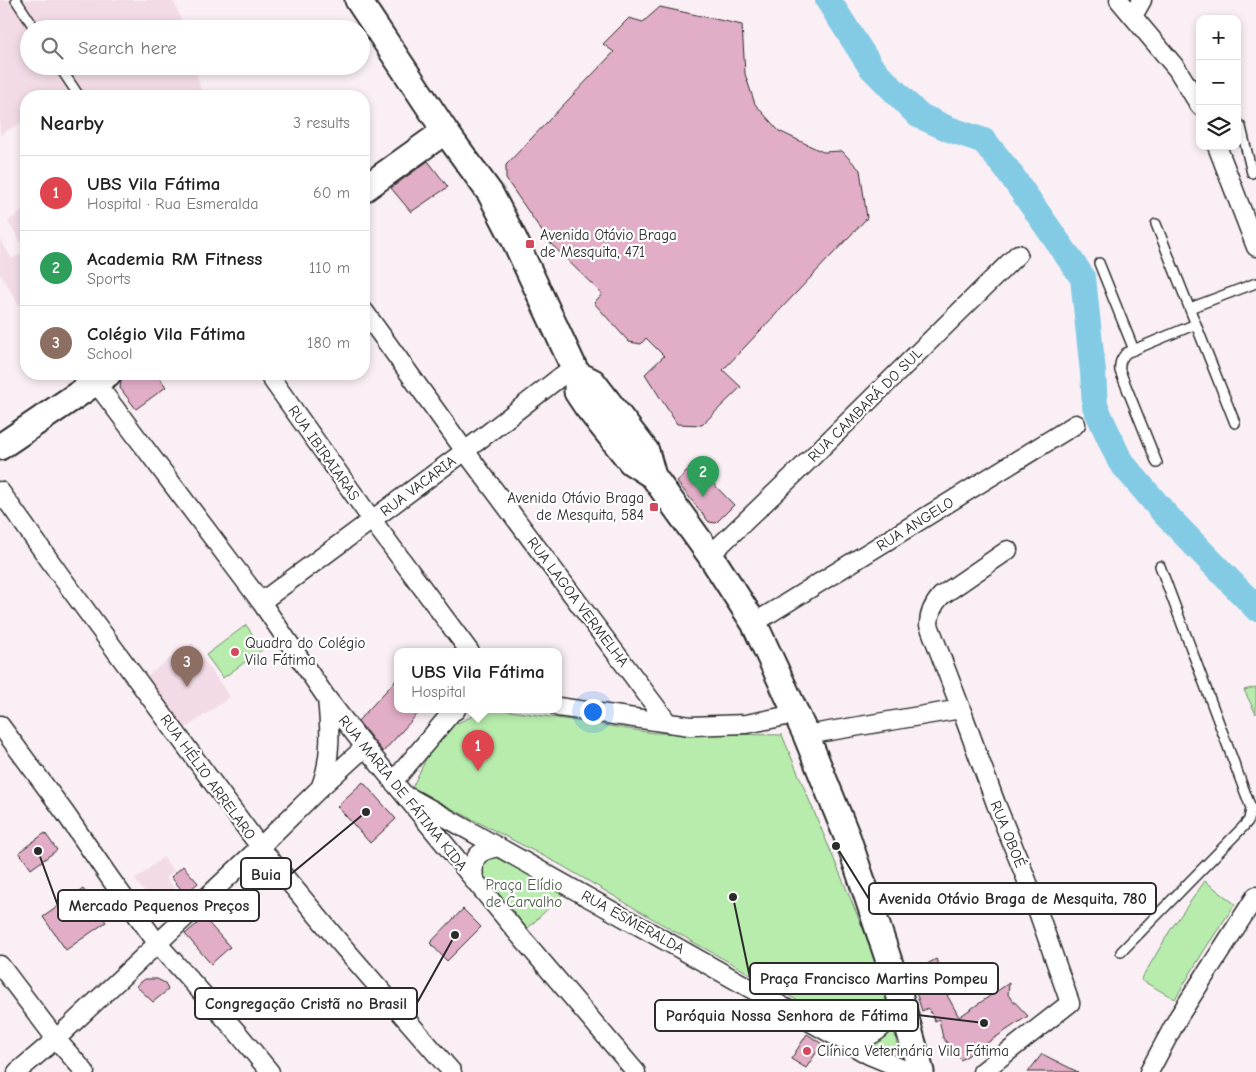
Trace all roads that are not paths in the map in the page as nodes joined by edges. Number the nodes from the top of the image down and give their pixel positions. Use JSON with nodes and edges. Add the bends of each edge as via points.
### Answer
{"nodes":[{"id":1,"x":16,"y":0,"type":"edge"},
{"id":2,"x":358,"y":0,"type":"edge"},
{"id":3,"x":1118,"y":0,"type":"edge"},
{"id":4,"x":1142,"y":0,"type":"edge"},
{"id":5,"x":1132,"y":16,"type":"junction"},
{"id":6,"x":29,"y":20,"type":"edge"},
{"id":7,"x":65,"y":75,"type":"edge"},
{"id":8,"x":75,"y":90,"type":"edge"},
{"id":9,"x":1199,"y":105,"type":"edge"},
{"id":10,"x":1241,"y":127,"type":"edge"},
{"id":11,"x":445,"y":131,"type":"junction"},
{"id":12,"x":1219,"y":150,"type":"edge"},
{"id":13,"x":1252,"y":173,"type":"dead end"},
{"id":14,"x":370,"y":185,"type":"edge"},
{"id":15,"x":1237,"y":199,"type":"junction"},
{"id":16,"x":1256,"y":209,"type":"edge"},
{"id":17,"x":1156,"y":224,"type":"dead end"},
{"id":18,"x":1255,"y":243,"type":"edge"},
{"id":19,"x":1018,"y":254,"type":"dead end"},
{"id":20,"x":1099,"y":263,"type":"dead end"},
{"id":21,"x":1256,"y":282,"type":"edge"},
{"id":22,"x":1190,"y":308,"type":"junction"},
{"id":23,"x":370,"y":319,"type":"edge"},
{"id":24,"x":1196,"y":324,"type":"junction"},
{"id":25,"x":1134,"y":350,"type":"junction"},
{"id":26,"x":575,"y":370,"type":"junction"},
{"id":27,"x":100,"y":380,"type":"edge"},
{"id":28,"x":103,"y":380,"type":"edge"},
{"id":29,"x":272,"y":380,"type":"edge"},
{"id":30,"x":1236,"y":423,"type":"dead end"},
{"id":31,"x":1076,"y":424,"type":"dead end"},
{"id":32,"x":0,"y":447,"type":"edge"},
{"id":33,"x":465,"y":451,"type":"junction"},
{"id":34,"x":1157,"y":463,"type":"dead end"},
{"id":35,"x":0,"y":491,"type":"edge"},
{"id":36,"x":372,"y":520,"type":"junction"},
{"id":37,"x":1008,"y":550,"type":"dead end"},
{"id":38,"x":710,"y":555,"type":"junction"},
{"id":39,"x":1160,"y":566,"type":"dead end"},
{"id":40,"x":261,"y":602,"type":"junction"},
{"id":41,"x":754,"y":623,"type":"junction"},
{"id":42,"x":467,"y":648,"type":"edge"},
{"id":43,"x":326,"y":697,"type":"junction"},
{"id":44,"x":562,"y":708,"type":"edge"},
{"id":45,"x":961,"y":708,"type":"junction"},
{"id":46,"x":451,"y":713,"type":"edge"},
{"id":47,"x":668,"y":723,"type":"junction"},
{"id":48,"x":0,"y":725,"type":"edge"},
{"id":49,"x":801,"y":725,"type":"junction"},
{"id":50,"x":365,"y":747,"type":"junction"},
{"id":51,"x":321,"y":787,"type":"junction"},
{"id":52,"x":397,"y":787,"type":"junction"},
{"id":53,"x":499,"y":847,"type":"junction"},
{"id":54,"x":260,"y":848,"type":"junction"},
{"id":55,"x":474,"y":881,"type":"junction"},
{"id":56,"x":1253,"y":910,"type":"edge"},
{"id":57,"x":158,"y":944,"type":"junction"},
{"id":58,"x":1120,"y":952,"type":"dead end"},
{"id":59,"x":0,"y":965,"type":"edge"},
{"id":60,"x":899,"y":993,"type":"junction"},
{"id":61,"x":839,"y":1037,"type":"junction"},
{"id":62,"x":56,"y":1039,"type":"junction"},
{"id":63,"x":869,"y":1055,"type":"junction"},
{"id":64,"x":17,"y":1072,"type":"edge"},
{"id":65,"x":85,"y":1072,"type":"edge"},
{"id":66,"x":270,"y":1072,"type":"edge"},
{"id":67,"x":452,"y":1072,"type":"edge"},
{"id":68,"x":636,"y":1072,"type":"edge"},
{"id":69,"x":878,"y":1072,"type":"edge"},
{"id":70,"x":910,"y":1072,"type":"edge"},
{"id":71,"x":921,"y":1072,"type":"edge"},
{"id":72,"x":982,"y":1072,"type":"edge"},
{"id":73,"x":1149,"y":1072,"type":"edge"}],
"edges":[{"from":1,"to":6,"type":"lane"},
{"from":2,"to":11,"type":"main road"},
{"from":3,"to":5,"type":"street"},
{"from":4,"to":5,"type":"street"},
{"from":5,"to":9,"type":"street","via":[[1177,69]]},
{"from":7,"to":8,"type":"lane"},
{"from":10,"to":13,"type":"lane"},
{"from":11,"to":14,"type":"main road"},
{"from":11,"to":26,"type":"main road","via":[[490,193]]},
{"from":12,"to":15,"type":"street"},
{"from":15,"to":16,"type":"street"},
{"from":15,"to":18,"type":"street"},
{"from":17,"to":22,"type":"lane"},
{"from":19,"to":38,"type":"street","name":"RUA CAMBARÁ DO SUL"},
{"from":20,"to":25,"type":"lane"},
{"from":21,"to":22,"type":"lane"},
{"from":22,"to":24,"type":"lane"},
{"from":23,"to":33,"type":"street","name":"RUA LAGOA VERMELHA"},
{"from":24,"to":25,"type":"lane"},
{"from":24,"to":30,"type":"lane"},
{"from":25,"to":34,"type":"lane","via":[[1122,358],[1120,371]]},
{"from":26,"to":33,"type":"street","name":"RUA VACARIA"},
{"from":26,"to":38,"type":"main road","via":[[577,392],[587,407],[631,462],[653,476]]},
{"from":27,"to":32,"type":"main road"},
{"from":28,"to":40,"type":"street","name":"RUA MARIA DE FÁTIMA KIDA"},
{"from":29,"to":36,"type":"street","name":"RUA IBIRAIARAS"},
{"from":31,"to":41,"type":"street","name":"RUA ANGELO"},
{"from":33,"to":36,"type":"street","name":"RUA VACARIA"},
{"from":33,"to":47,"type":"street","name":"RUA LAGOA VERMELHA"},
{"from":35,"to":54,"type":"street","name":"RUA HÉLIO ARRELARO"},
{"from":36,"to":40,"type":"street","name":"RUA VACARIA"},
{"from":36,"to":42,"type":"street","name":"RUA IBIRAIARAS"},
{"from":37,"to":45,"type":"street","via":[[941,596],[929,615],[929,625]]},
{"from":38,"to":41,"type":"main road"},
{"from":39,"to":58,"type":"lane","via":[[1251,808],[1249,820],[1243,827]]},
{"from":40,"to":43,"type":"street","name":"RUA MARIA DE FÁTIMA KIDA"},
{"from":41,"to":49,"type":"main road"},
{"from":43,"to":50,"type":"street","name":"RUA MARIA DE FÁTIMA KIDA"},
{"from":43,"to":51,"type":"street","name":"RUA MARIA DE FÁTIMA KIDA","via":[[329,749]]},
{"from":44,"to":47,"type":"street"},
{"from":45,"to":49,"type":"street"},
{"from":45,"to":72,"type":"street","name":"RUA OBOÉ","via":[[1070,1004]]},
{"from":46,"to":52,"type":"street"},
{"from":47,"to":49,"type":"street","via":[[690,726]]},
{"from":48,"to":57,"type":"street"},
{"from":49,"to":60,"type":"main road","via":[[848,839]]},
{"from":50,"to":51,"type":"street"},
{"from":50,"to":52,"type":"street","name":"RUA MARIA DE FÁTIMA KIDA"},
{"from":51,"to":54,"type":"street"},
{"from":52,"to":53,"type":"street","name":"RUA ESMERALDA"},
{"from":52,"to":55,"type":"street","name":"RUA MARIA DE FÁTIMA KIDA"},
{"from":53,"to":55,"type":"street","via":[[480,852],[473,867]]},
{"from":53,"to":61,"type":"street","name":"RUA ESMERALDA"},
{"from":54,"to":57,"type":"street"},
{"from":54,"to":67,"type":"street","name":"RUA HÉLIO ARRELARO"},
{"from":55,"to":68,"type":"street","name":"RUA MARIA DE FÁTIMA KIDA"},
{"from":56,"to":73,"type":"street","via":[[1179,1016]]},
{"from":57,"to":62,"type":"street"},
{"from":57,"to":66,"type":"street"},
{"from":59,"to":62,"type":"street"},
{"from":60,"to":61,"type":"street","name":"RUA ESMERALDA","via":[[888,1022],[877,1032],[858,1040]]},
{"from":60,"to":71,"type":"main road"},
{"from":61,"to":63,"type":"street","name":"RUA ESMERALDA"},
{"from":62,"to":64,"type":"street"},
{"from":62,"to":65,"type":"street"},
{"from":63,"to":69,"type":"street"},
{"from":63,"to":70,"type":"street","name":"RUA ESMERALDA"}]}
